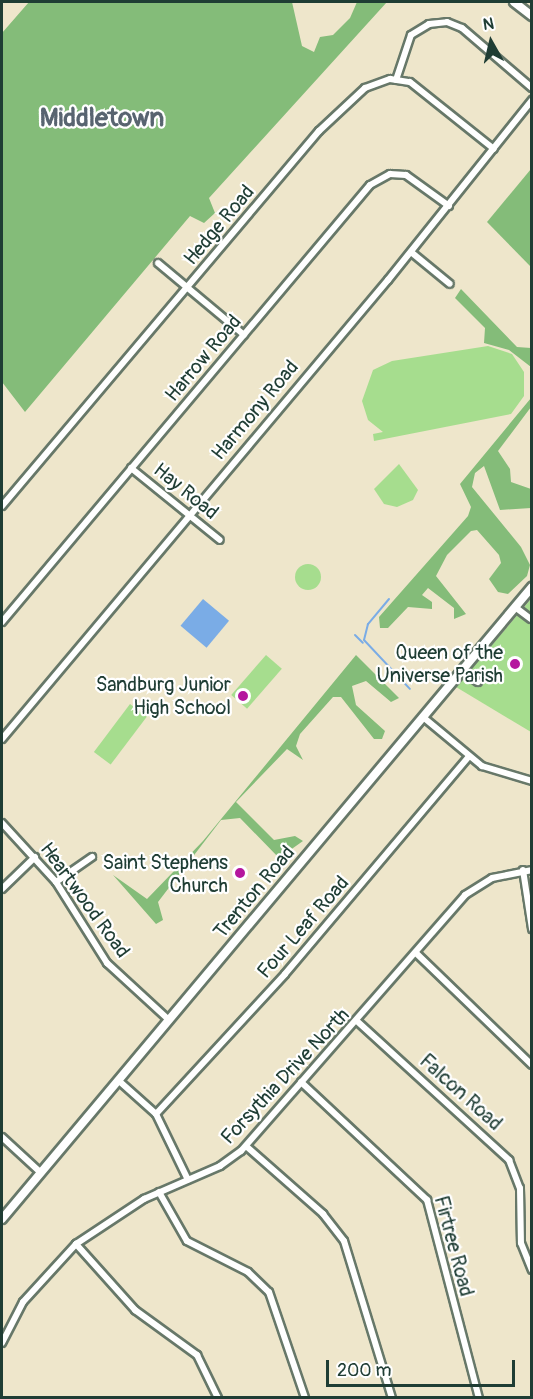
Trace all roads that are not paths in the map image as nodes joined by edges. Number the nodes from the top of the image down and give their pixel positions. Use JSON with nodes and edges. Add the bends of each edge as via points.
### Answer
{"nodes":[{"id":1,"x":514,"y":2,"type":"edge"},
{"id":2,"x":531,"y":16,"type":"edge"},
{"id":3,"x":396,"y":80,"type":"junction"},
{"id":4,"x":531,"y":88,"type":"edge"},
{"id":5,"x":531,"y":100,"type":"edge"},
{"id":6,"x":494,"y":149,"type":"junction"},
{"id":7,"x":449,"y":206,"type":"junction"},
{"id":8,"x":411,"y":252,"type":"junction"},
{"id":9,"x":158,"y":263,"type":"dead end"},
{"id":10,"x":450,"y":284,"type":"dead end"},
{"id":11,"x":188,"y":288,"type":"junction"},
{"id":12,"x":244,"y":335,"type":"junction"},
{"id":13,"x":131,"y":468,"type":"junction"},
{"id":14,"x":2,"y":506,"type":"edge"},
{"id":15,"x":190,"y":516,"type":"junction"},
{"id":16,"x":220,"y":540,"type":"dead end"},
{"id":17,"x":531,"y":587,"type":"edge"},
{"id":18,"x":515,"y":607,"type":"junction"},
{"id":19,"x":531,"y":619,"type":"edge"},
{"id":20,"x":2,"y":622,"type":"edge"},
{"id":21,"x":462,"y":670,"type":"junction"},
{"id":22,"x":478,"y":682,"type":"dead end"},
{"id":23,"x":423,"y":717,"type":"junction"},
{"id":24,"x":2,"y":739,"type":"edge"},
{"id":25,"x":469,"y":756,"type":"junction"},
{"id":26,"x":531,"y":781,"type":"edge"},
{"id":27,"x":2,"y":823,"type":"edge"},
{"id":28,"x":35,"y":857,"type":"junction"},
{"id":29,"x":92,"y":858,"type":"dead end"},
{"id":30,"x":524,"y":870,"type":"junction"},
{"id":31,"x":531,"y":870,"type":"edge"},
{"id":32,"x":56,"y":882,"type":"junction"},
{"id":33,"x":2,"y":889,"type":"edge"},
{"id":34,"x":531,"y":929,"type":"edge"},
{"id":35,"x":416,"y":953,"type":"junction"},
{"id":36,"x":169,"y":1020,"type":"junction"},
{"id":37,"x":358,"y":1022,"type":"junction"},
{"id":38,"x":531,"y":1065,"type":"edge"},
{"id":39,"x":118,"y":1080,"type":"junction"},
{"id":40,"x":301,"y":1082,"type":"junction"},
{"id":41,"x":156,"y":1114,"type":"junction"},
{"id":42,"x":2,"y":1137,"type":"edge"},
{"id":43,"x":246,"y":1146,"type":"junction"},
{"id":44,"x":40,"y":1172,"type":"junction"},
{"id":45,"x":188,"y":1180,"type":"junction"},
{"id":46,"x":159,"y":1192,"type":"junction"},
{"id":47,"x":2,"y":1219,"type":"edge"},
{"id":48,"x":76,"y":1244,"type":"junction"},
{"id":49,"x":531,"y":1270,"type":"edge"},
{"id":50,"x":2,"y":1343,"type":"edge"},
{"id":51,"x":218,"y":1398,"type":"edge"},
{"id":52,"x":305,"y":1398,"type":"edge"},
{"id":53,"x":392,"y":1398,"type":"edge"},
{"id":54,"x":479,"y":1398,"type":"edge"}],
"edges":[{"from":1,"to":2,"type":"main road"},
{"from":3,"to":4,"type":"street","via":[[411,35],[429,24],[447,22],[462,28]]},
{"from":3,"to":6,"type":"street","via":[[427,93]]},
{"from":3,"to":11,"type":"street","name":"Hedge Road","via":[[372,84],[332,117]]},
{"from":5,"to":6,"type":"street","name":"Harmony Road"},
{"from":6,"to":7,"type":"street","name":"Harmony Road"},
{"from":7,"to":8,"type":"street","name":"Harmony Road"},
{"from":7,"to":12,"type":"street","name":"Harrow Road","via":[[406,175],[376,180]]},
{"from":8,"to":10,"type":"street"},
{"from":8,"to":15,"type":"street","name":"Harmony Road"},
{"from":9,"to":11,"type":"street"},
{"from":11,"to":12,"type":"street"},
{"from":11,"to":14,"type":"street","name":"Hedge Road"},
{"from":12,"to":13,"type":"street","name":"Harrow Road"},
{"from":13,"to":15,"type":"street","name":"Hay Road"},
{"from":13,"to":20,"type":"street","name":"Harrow Road"},
{"from":15,"to":16,"type":"street","name":"Hay Road"},
{"from":15,"to":24,"type":"street","name":"Harmony Road"},
{"from":17,"to":18,"type":"main road","name":"Trenton Road"},
{"from":18,"to":19,"type":"street"},
{"from":18,"to":21,"type":"main road","name":"Trenton Road"},
{"from":21,"to":22,"type":"street"},
{"from":21,"to":23,"type":"main road","name":"Trenton Road"},
{"from":23,"to":25,"type":"street"},
{"from":23,"to":36,"type":"main road","name":"Trenton Road"},
{"from":25,"to":26,"type":"street","via":[[495,774]]},
{"from":25,"to":41,"type":"street","name":"Four Leaf Road","via":[[285,974]]},
{"from":27,"to":28,"type":"street","name":"Heartwood Road"},
{"from":28,"to":32,"type":"street","name":"Heartwood Road"},
{"from":28,"to":33,"type":"street"},
{"from":29,"to":32,"type":"street"},
{"from":30,"to":31,"type":"street","name":"Forsythia Drive North"},
{"from":30,"to":34,"type":"street"},
{"from":30,"to":35,"type":"street","name":"Forsythia Drive North","via":[[474,887]]},
{"from":32,"to":36,"type":"street","name":"Heartwood Road","via":[[107,963]]},
{"from":35,"to":37,"type":"street","name":"Forsythia Drive North"},
{"from":35,"to":38,"type":"street"},
{"from":36,"to":39,"type":"main road","name":"Trenton Road"},
{"from":37,"to":40,"type":"street","name":"Forsythia Drive North"},
{"from":37,"to":49,"type":"street","name":"Falcon Road","via":[[509,1160],[520,1188],[521,1243]]},
{"from":39,"to":41,"type":"street"},
{"from":39,"to":44,"type":"main road","name":"Trenton Road"},
{"from":40,"to":43,"type":"street","name":"Forsythia Drive North"},
{"from":40,"to":54,"type":"street","name":"Firtree Road","via":[[428,1200]]},
{"from":41,"to":45,"type":"street"},
{"from":42,"to":44,"type":"street"},
{"from":43,"to":45,"type":"street","name":"Forsythia Drive North","via":[[220,1166]]},
{"from":43,"to":53,"type":"street","via":[[323,1214],[344,1240]]},
{"from":44,"to":47,"type":"main road","name":"Trenton Road"},
{"from":45,"to":46,"type":"street","name":"Forsythia Drive North"},
{"from":46,"to":48,"type":"street","name":"Forsythia Drive North"},
{"from":46,"to":52,"type":"street","via":[[187,1240],[248,1272],[269,1292]]},
{"from":48,"to":50,"type":"street","name":"Forsythia Drive North","via":[[22,1302]]},
{"from":48,"to":51,"type":"street","via":[[135,1310],[197,1355]]}]}
